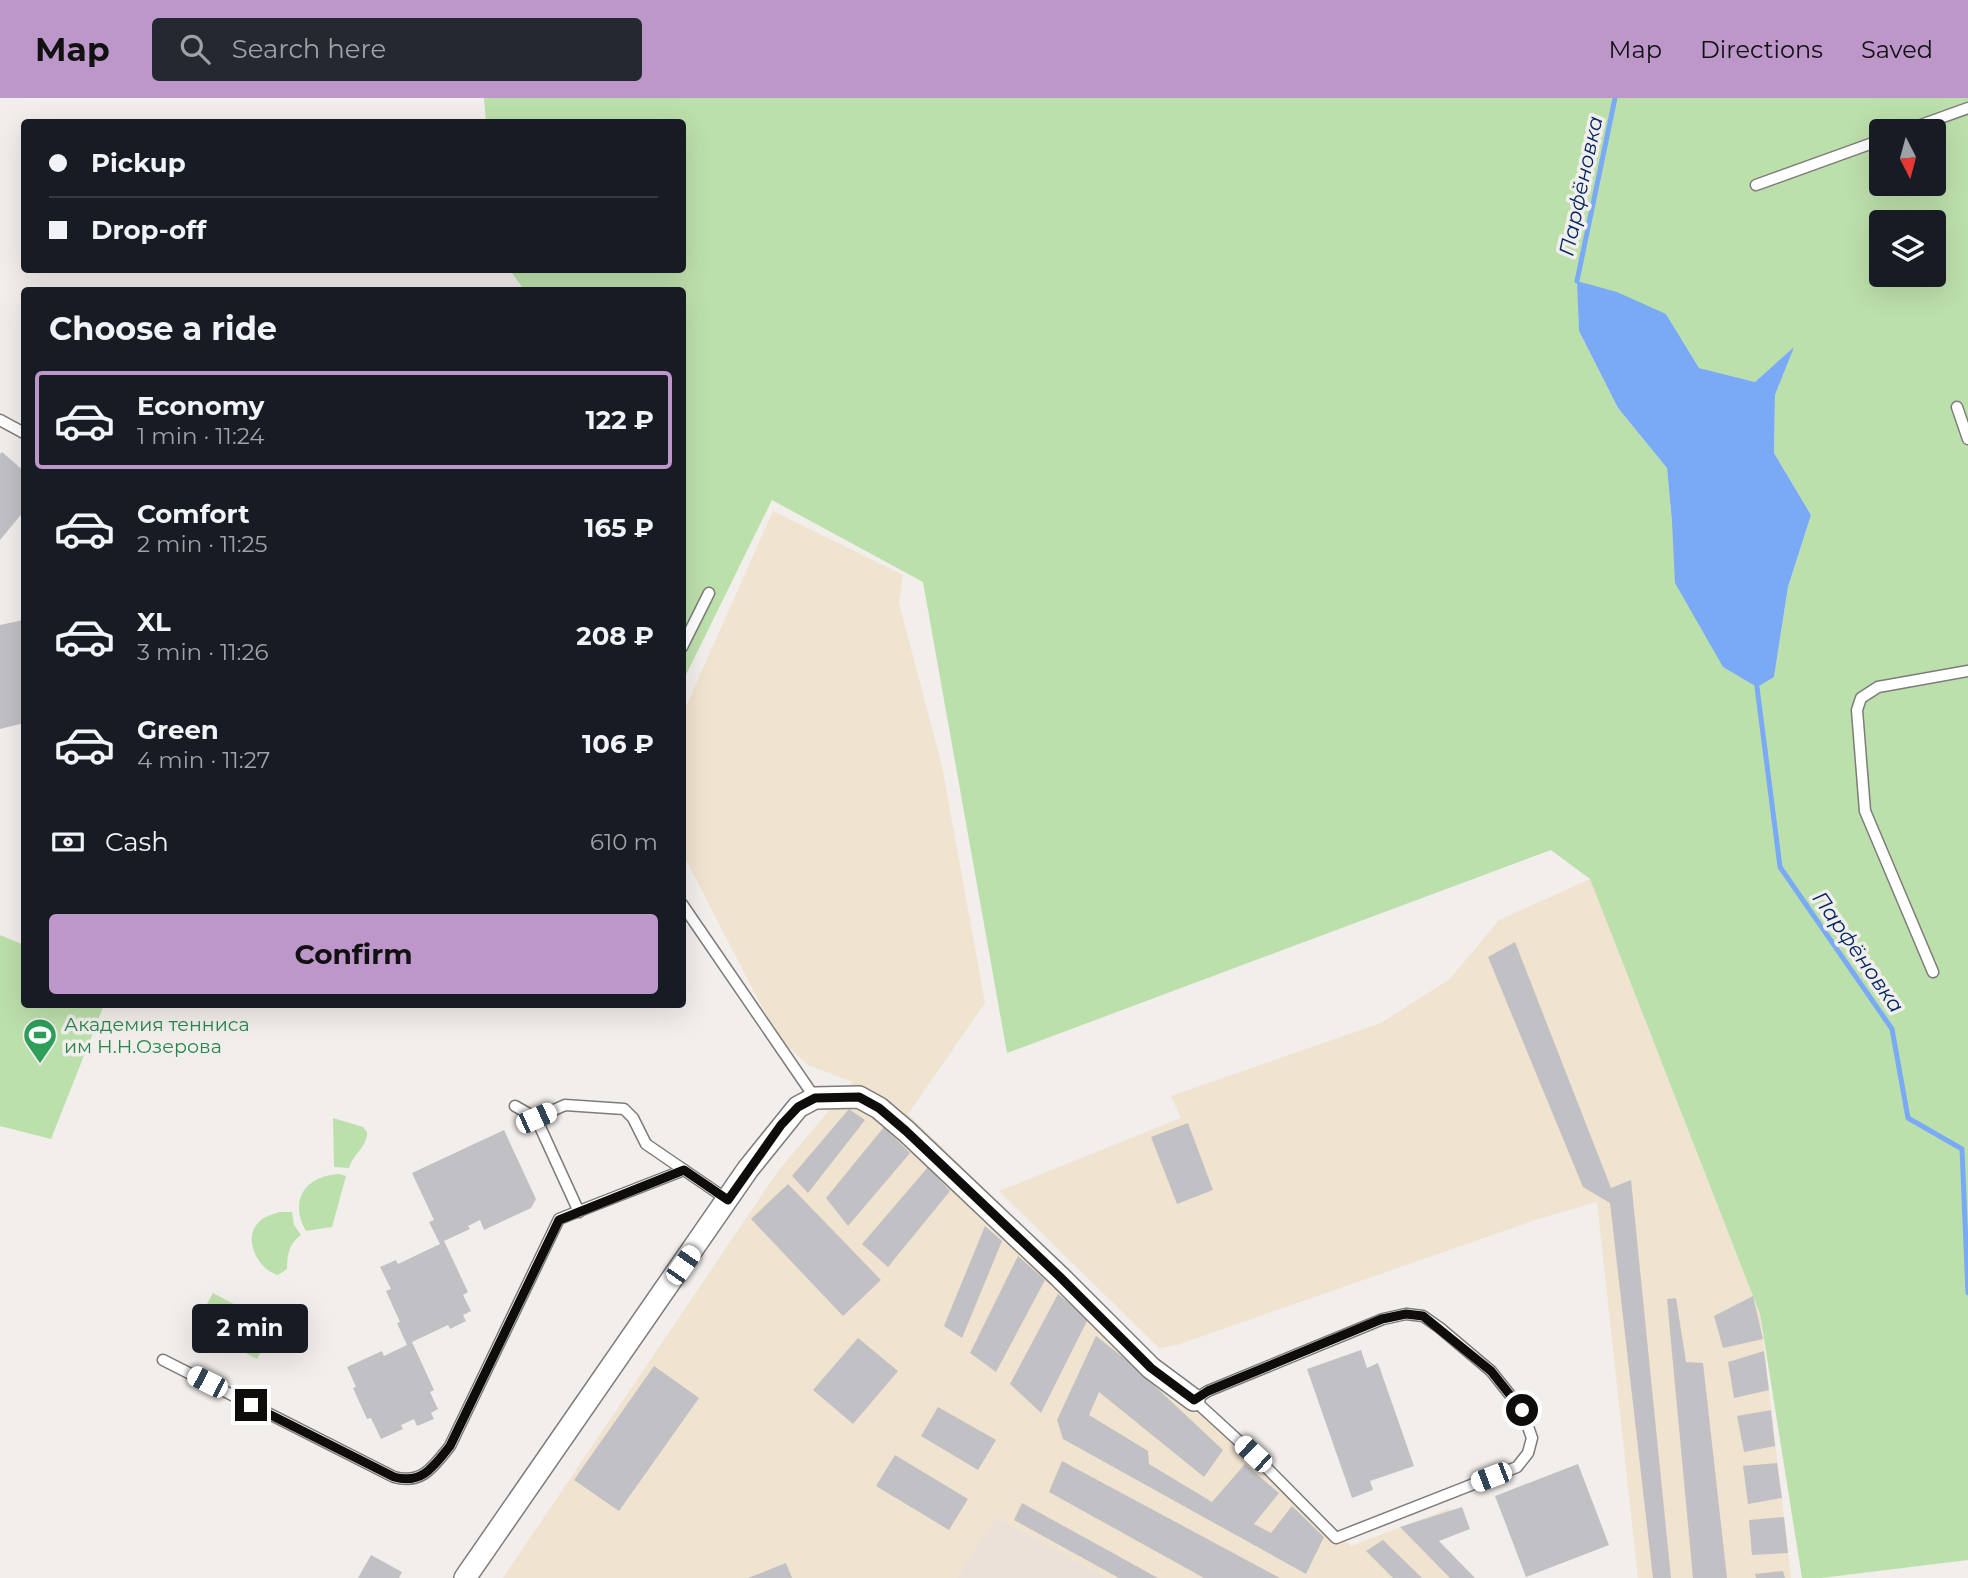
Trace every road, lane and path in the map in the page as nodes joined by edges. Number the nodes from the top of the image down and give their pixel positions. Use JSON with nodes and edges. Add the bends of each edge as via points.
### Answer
{"nodes":[{"id":1,"x":1968,"y":108,"type":"edge"},
{"id":2,"x":1937,"y":119,"type":"edge"},
{"id":3,"x":1869,"y":144,"type":"edge"},
{"id":4,"x":1756,"y":185,"type":"dead end"},
{"id":5,"x":1956,"y":407,"type":"dead end"},
{"id":6,"x":0,"y":421,"type":"edge"},
{"id":7,"x":21,"y":432,"type":"edge"},
{"id":8,"x":1968,"y":439,"type":"edge"},
{"id":9,"x":709,"y":593,"type":"dead end"},
{"id":10,"x":686,"y":639,"type":"edge"},
{"id":11,"x":1968,"y":671,"type":"edge"},
{"id":12,"x":686,"y":910,"type":"edge"},
{"id":13,"x":1933,"y":972,"type":"dead end"},
{"id":14,"x":815,"y":1098,"type":"junction"},
{"id":15,"x":515,"y":1106,"type":"dead end"},
{"id":16,"x":536,"y":1118,"type":"junction"},
{"id":17,"x":684,"y":1170,"type":"junction"},
{"id":18,"x":728,"y":1200,"type":"junction"},
{"id":19,"x":579,"y":1212,"type":"junction"},
{"id":20,"x":163,"y":1360,"type":"dead end"},
{"id":21,"x":1194,"y":1400,"type":"junction"},
{"id":22,"x":465,"y":1578,"type":"edge"}],
"edges":[{"from":1,"to":2,"type":"lane"},
{"from":3,"to":4,"type":"lane"},
{"from":5,"to":8,"type":"lane"},
{"from":6,"to":7,"type":"lane"},
{"from":9,"to":10,"type":"lane"},
{"from":11,"to":13,"type":"lane","via":[[1878,687],[1861,698],[1857,710],[1865,811]]},
{"from":12,"to":14,"type":"lane"},
{"from":14,"to":18,"type":"street","via":[[798,1107],[781,1125]]},
{"from":14,"to":21,"type":"street","via":[[859,1097],[879,1108],[1151,1368]]},
{"from":15,"to":16,"type":"lane"},
{"from":16,"to":17,"type":"lane","via":[[565,1105],[624,1109],[646,1144]]},
{"from":16,"to":19,"type":"lane"},
{"from":17,"to":18,"type":"lane"},
{"from":17,"to":19,"type":"lane"},
{"from":18,"to":22,"type":"street"},
{"from":19,"to":20,"type":"lane","via":[[559,1220],[450,1446],[421,1477],[394,1477]]},
{"from":21,"to":21,"type":"lane","via":[[1335,1538],[1517,1467],[1532,1438],[1522,1410],[1491,1371],[1423,1316],[1406,1314],[1382,1319]]}]}
